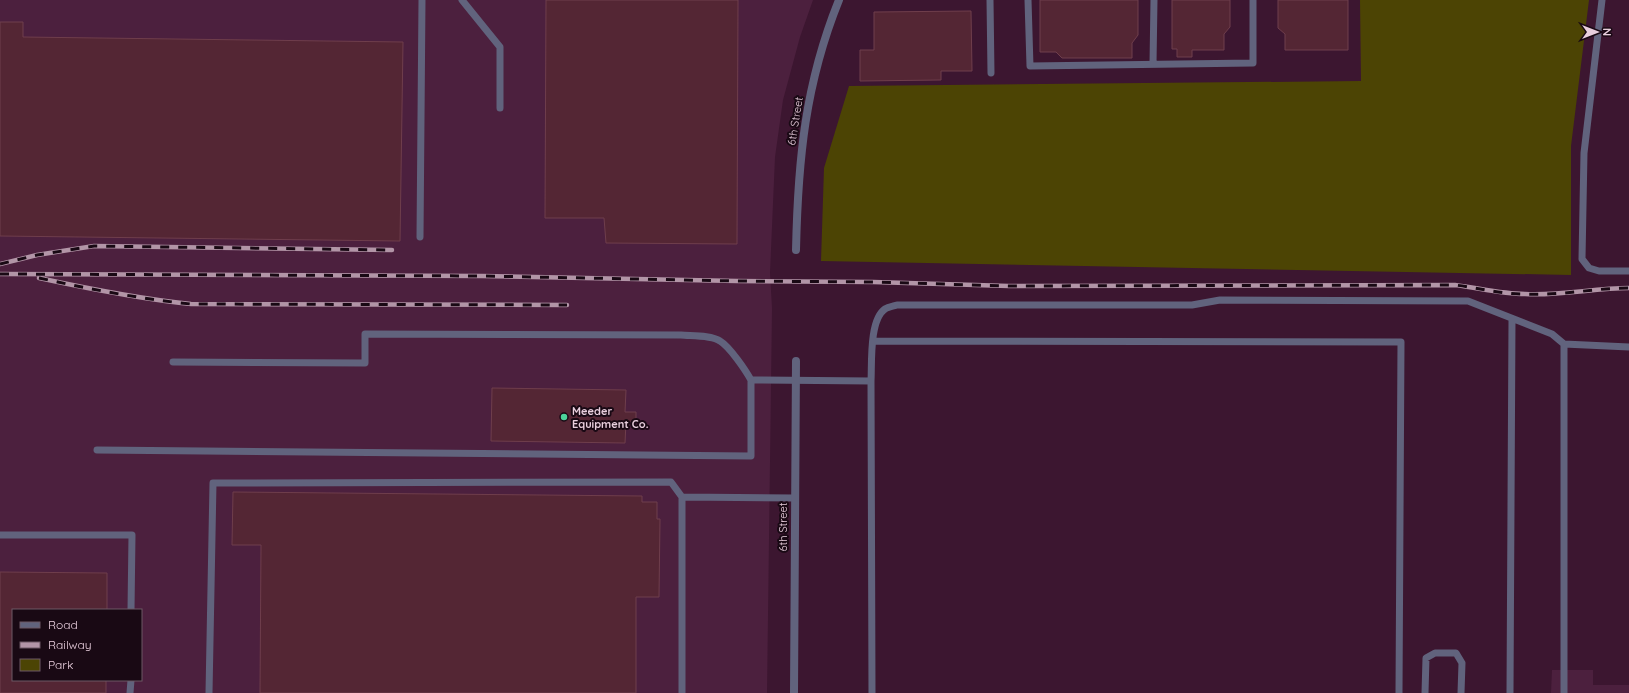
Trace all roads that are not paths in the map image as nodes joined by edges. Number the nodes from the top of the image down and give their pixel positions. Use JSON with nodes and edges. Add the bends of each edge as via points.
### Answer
{"nodes":[{"id":1,"x":422,"y":0,"type":"edge"},
{"id":2,"x":462,"y":0,"type":"edge"},
{"id":3,"x":839,"y":0,"type":"edge"},
{"id":4,"x":990,"y":0,"type":"edge"},
{"id":5,"x":1028,"y":0,"type":"edge"},
{"id":6,"x":1154,"y":0,"type":"edge"},
{"id":7,"x":1253,"y":0,"type":"edge"},
{"id":8,"x":1602,"y":0,"type":"edge"},
{"id":9,"x":1153,"y":64,"type":"junction"},
{"id":10,"x":991,"y":73,"type":"dead end"},
{"id":11,"x":500,"y":108,"type":"dead end"},
{"id":12,"x":420,"y":237,"type":"dead end"},
{"id":13,"x":796,"y":250,"type":"dead end"},
{"id":14,"x":1629,"y":271,"type":"edge"},
{"id":15,"x":1512,"y":319,"type":"junction"},
{"id":16,"x":873,"y":342,"type":"junction"},
{"id":17,"x":1564,"y":344,"type":"junction"},
{"id":18,"x":1629,"y":347,"type":"edge"},
{"id":19,"x":796,"y":361,"type":"dead end"},
{"id":20,"x":173,"y":362,"type":"dead end"},
{"id":21,"x":751,"y":380,"type":"junction"},
{"id":22,"x":795,"y":381,"type":"junction"},
{"id":23,"x":872,"y":381,"type":"junction"},
{"id":24,"x":98,"y":450,"type":"dead end"},
{"id":25,"x":682,"y":497,"type":"junction"},
{"id":26,"x":795,"y":498,"type":"junction"},
{"id":27,"x":0,"y":535,"type":"edge"},
{"id":28,"x":131,"y":609,"type":"edge"},
{"id":29,"x":131,"y":681,"type":"edge"},
{"id":30,"x":130,"y":693,"type":"edge"},
{"id":31,"x":209,"y":693,"type":"edge"},
{"id":32,"x":682,"y":693,"type":"edge"},
{"id":33,"x":794,"y":693,"type":"edge"},
{"id":34,"x":872,"y":693,"type":"edge"},
{"id":35,"x":1399,"y":693,"type":"edge"},
{"id":36,"x":1425,"y":693,"type":"edge"},
{"id":37,"x":1461,"y":693,"type":"edge"},
{"id":38,"x":1510,"y":693,"type":"edge"},
{"id":39,"x":1564,"y":693,"type":"edge"}],
"edges":[{"from":1,"to":12,"type":"lane"},
{"from":2,"to":11,"type":"lane","via":[[500,47]]},
{"from":3,"to":13,"type":"street","name":"6th Street","via":[[826,33],[805,119],[798,186]]},
{"from":4,"to":10,"type":"lane"},
{"from":5,"to":9,"type":"lane","via":[[1030,66]]},
{"from":6,"to":9,"type":"lane"},
{"from":7,"to":9,"type":"lane","via":[[1253,63]]},
{"from":8,"to":14,"type":"lane","via":[[1584,153],[1582,259],[1589,268],[1600,271]]},
{"from":15,"to":16,"type":"lane","via":[[1468,301],[1220,300],[1192,305],[897,305],[885,309],[876,320]]},
{"from":15,"to":17,"type":"lane","via":[[1552,334]]},
{"from":15,"to":38,"type":"lane"},
{"from":16,"to":23,"type":"lane"},
{"from":16,"to":35,"type":"lane","via":[[1402,342]]},
{"from":17,"to":18,"type":"lane"},
{"from":17,"to":39,"type":"lane"},
{"from":19,"to":22,"type":"street","name":"6th Street"},
{"from":20,"to":21,"type":"lane","via":[[365,363],[365,334],[681,335],[702,336],[720,342],[744,367]]},
{"from":21,"to":22,"type":"lane"},
{"from":21,"to":24,"type":"lane","via":[[751,456]]},
{"from":22,"to":23,"type":"lane"},
{"from":22,"to":26,"type":"street","name":"6th Street"},
{"from":23,"to":34,"type":"lane"},
{"from":25,"to":26,"type":"lane"},
{"from":25,"to":31,"type":"lane","via":[[670,482],[214,483]]},
{"from":25,"to":32,"type":"lane"},
{"from":26,"to":33,"type":"street","name":"6th Street"},
{"from":27,"to":28,"type":"lane","via":[[132,535]]},
{"from":29,"to":30,"type":"lane"},
{"from":36,"to":37,"type":"lane","via":[[1426,658],[1435,653],[1456,653],[1462,663]]}]}
